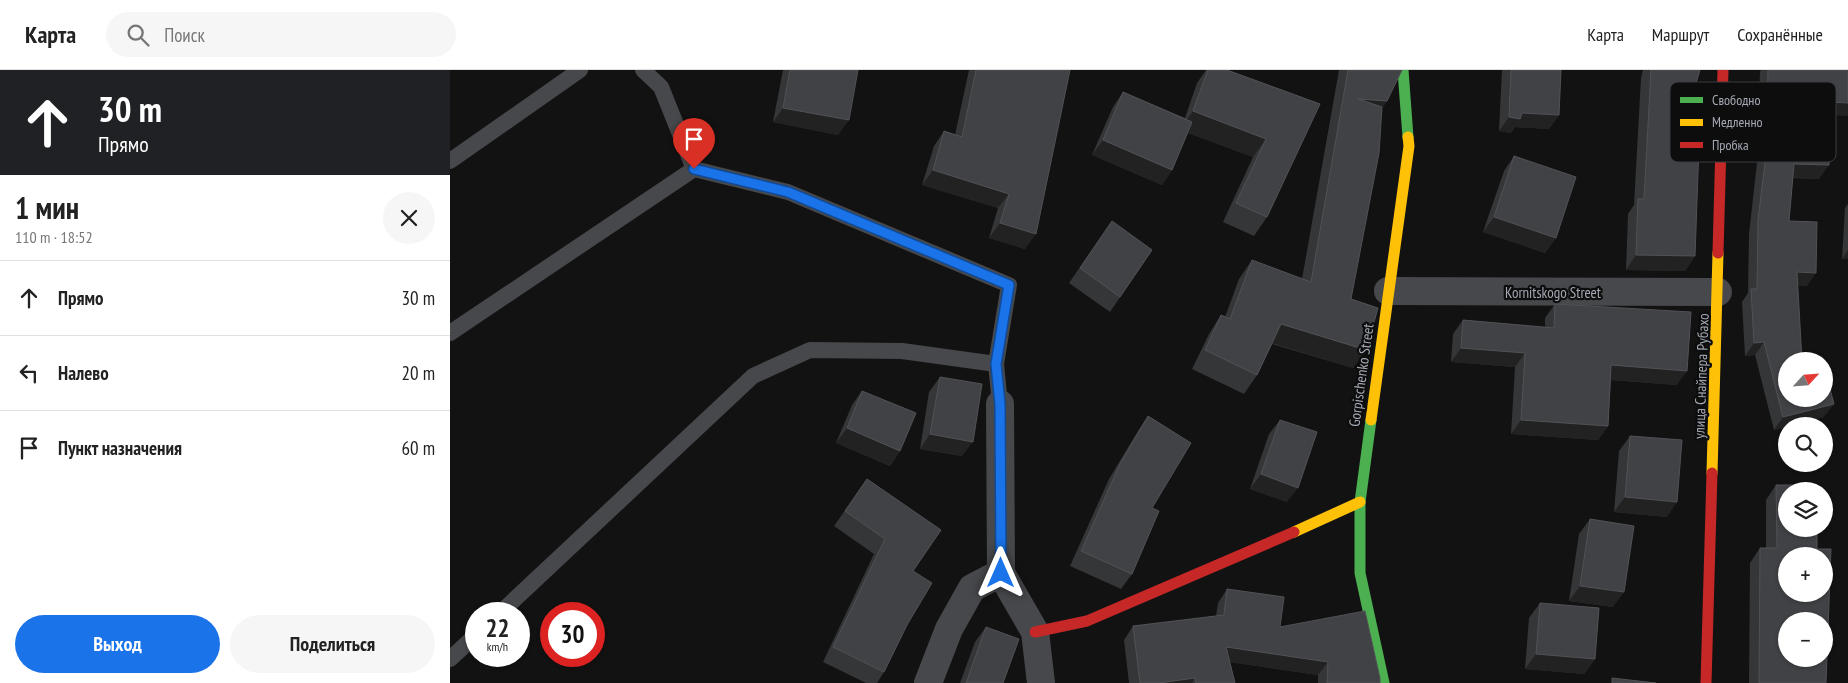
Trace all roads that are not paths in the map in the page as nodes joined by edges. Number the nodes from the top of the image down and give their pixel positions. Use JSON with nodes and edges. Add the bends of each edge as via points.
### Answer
{"nodes":[{"id":1,"x":580,"y":70,"type":"edge"},
{"id":2,"x":643,"y":70,"type":"edge"},
{"id":3,"x":1402,"y":70,"type":"edge"},
{"id":4,"x":450,"y":161,"type":"edge"},
{"id":5,"x":1721,"y":162,"type":"edge"},
{"id":6,"x":694,"y":169,"type":"junction"},
{"id":7,"x":1388,"y":291,"type":"junction"},
{"id":8,"x":1718,"y":292,"type":"junction"},
{"id":9,"x":450,"y":333,"type":"edge"},
{"id":10,"x":996,"y":364,"type":"junction"},
{"id":11,"x":1000,"y":404,"type":"joint"},
{"id":12,"x":1360,"y":502,"type":"junction"},
{"id":13,"x":1001,"y":573,"type":"junction"},
{"id":14,"x":512,"y":602,"type":"edge"},
{"id":15,"x":1035,"y":632,"type":"junction"},
{"id":16,"x":465,"y":645,"type":"edge"},
{"id":17,"x":450,"y":659,"type":"edge"},
{"id":18,"x":928,"y":683,"type":"edge"},
{"id":19,"x":1041,"y":683,"type":"edge"},
{"id":20,"x":1384,"y":683,"type":"edge"},
{"id":21,"x":1706,"y":683,"type":"edge"}],
"edges":[{"from":1,"to":4,"type":"lane"},
{"from":2,"to":6,"type":"lane","via":[[661,87]]},
{"from":3,"to":7,"type":"street","name":"Gorpischenko Street","via":[[1409,146]]},
{"from":5,"to":8,"type":"street","name":"улица Снайпера Рубахо"},
{"from":6,"to":9,"type":"lane"},
{"from":6,"to":10,"type":"lane","via":[[788,192],[1009,285]]},
{"from":7,"to":8,"type":"street","name":"Kornitskogo Street"},
{"from":7,"to":12,"type":"street","name":"Gorpischenko Street"},
{"from":8,"to":21,"type":"street","name":"улица Снайпера Рубахо"},
{"from":10,"to":11,"type":"lane"},
{"from":10,"to":14,"type":"lane","via":[[902,351],[810,350],[753,376]]},
{"from":11,"to":13,"type":"street"},
{"from":12,"to":15,"type":"street","via":[[1086,621]]},
{"from":12,"to":20,"type":"street","name":"Gorpischenko Street","via":[[1360,573]]},
{"from":13,"to":15,"type":"street"},
{"from":13,"to":18,"type":"street","via":[[972,588],[949,629]]},
{"from":15,"to":19,"type":"street"},
{"from":16,"to":17,"type":"lane"}]}
